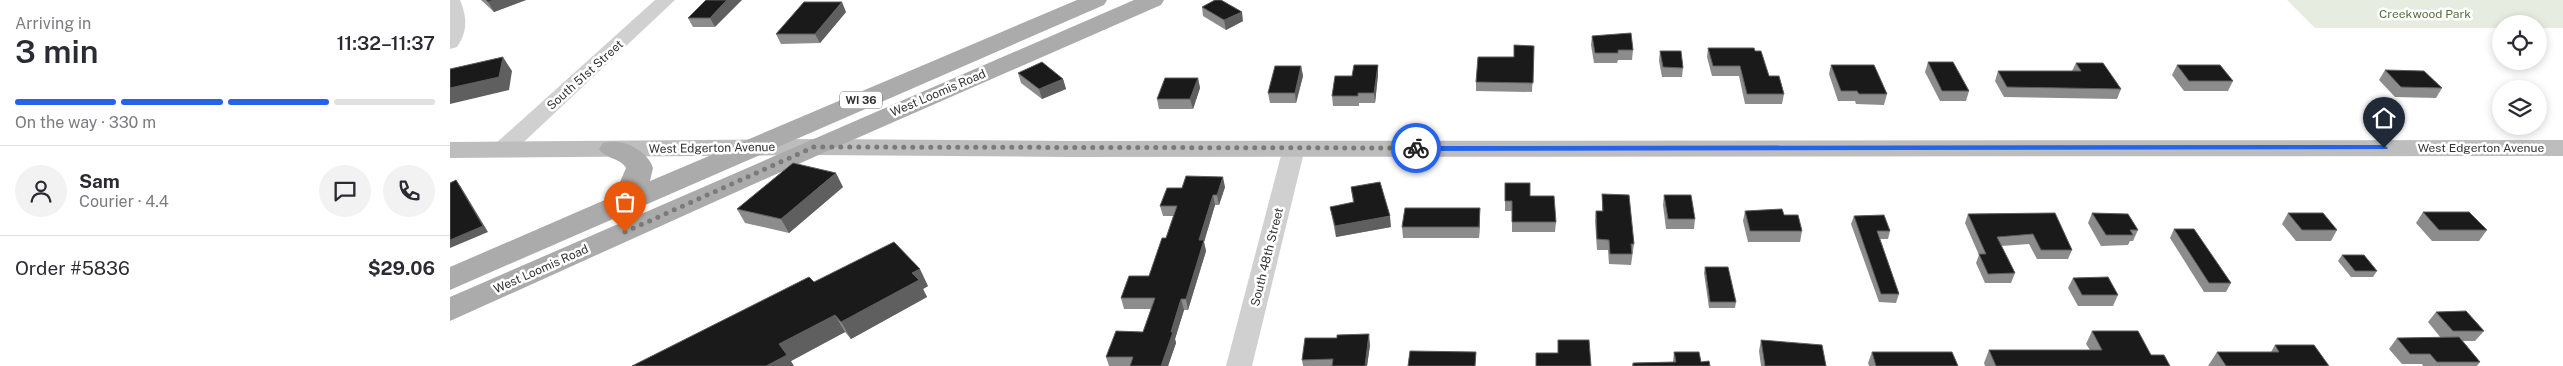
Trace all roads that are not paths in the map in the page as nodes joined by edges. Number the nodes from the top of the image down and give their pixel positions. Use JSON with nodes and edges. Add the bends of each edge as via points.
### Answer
{"nodes":[{"id":1,"x":450,"y":0,"type":"edge"},
{"id":2,"x":666,"y":0,"type":"edge"},
{"id":3,"x":1096,"y":0,"type":"edge"},
{"id":4,"x":1153,"y":0,"type":"edge"},
{"id":5,"x":450,"y":43,"type":"edge"},
{"id":6,"x":922,"y":87,"type":"junction"},
{"id":7,"x":814,"y":147,"type":"junction"},
{"id":8,"x":748,"y":148,"type":"junction"},
{"id":9,"x":1294,"y":148,"type":"junction"},
{"id":10,"x":2563,"y":148,"type":"edge"},
{"id":11,"x":612,"y":149,"type":"junction"},
{"id":12,"x":450,"y":150,"type":"edge"},
{"id":13,"x":502,"y":150,"type":"junction"},
{"id":14,"x":617,"y":216,"type":"junction"},
{"id":15,"x":450,"y":280,"type":"edge"},
{"id":16,"x":450,"y":310,"type":"edge"},
{"id":17,"x":1239,"y":366,"type":"edge"}],
"edges":[{"from":1,"to":5,"type":"street","via":[[457,14],[455,36]]},
{"from":2,"to":13,"type":"street","name":"South 51st Street"},
{"from":3,"to":6,"type":"main road","name":"West Loomis Road","number":"WI 36"},
{"from":4,"to":6,"type":"main road","name":"West Loomis Road","number":"WI 36"},
{"from":6,"to":7,"type":"main road","name":"West Loomis Road","number":"WI 36"},
{"from":6,"to":8,"type":"main road","name":"West Loomis Road","number":"WI 36"},
{"from":7,"to":8,"type":"street","name":"West Edgerton Avenue"},
{"from":7,"to":9,"type":"street","name":"West Edgerton Avenue"},
{"from":7,"to":14,"type":"main road","name":"West Loomis Road","number":"WI 36"},
{"from":8,"to":11,"type":"street","name":"West Edgerton Avenue"},
{"from":8,"to":14,"type":"main road","name":"West Loomis Road","number":"WI 36"},
{"from":9,"to":10,"type":"street","name":"West Edgerton Avenue"},
{"from":9,"to":17,"type":"street","name":"South 48th Street"},
{"from":11,"to":13,"type":"street","name":"West Edgerton Avenue"},
{"from":11,"to":14,"type":"main road","via":[[634,156],[640,172]]},
{"from":12,"to":13,"type":"street","name":"West Edgerton Avenue"},
{"from":14,"to":15,"type":"main road","name":"West Loomis Road","number":"WI 36"},
{"from":14,"to":16,"type":"main road","name":"West Loomis Road","number":"WI 36"}]}
